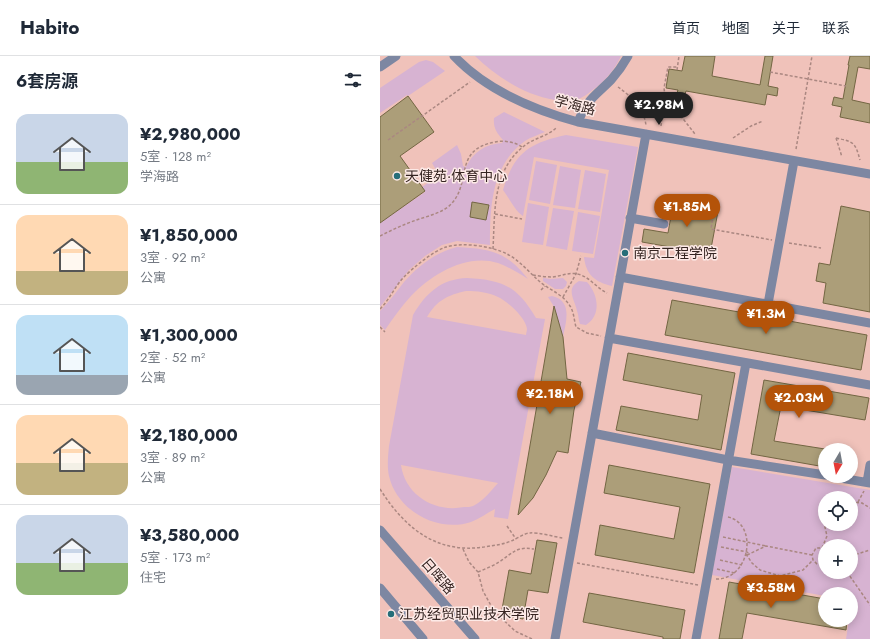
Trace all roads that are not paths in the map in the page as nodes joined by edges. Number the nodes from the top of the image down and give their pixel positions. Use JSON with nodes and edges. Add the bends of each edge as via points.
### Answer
{"nodes":[{"id":1,"x":396,"y":56,"type":"edge"},
{"id":2,"x":454,"y":56,"type":"edge"},
{"id":3,"x":628,"y":56,"type":"edge"},
{"id":4,"x":380,"y":67,"type":"edge"},
{"id":5,"x":578,"y":122,"type":"junction"},
{"id":6,"x":646,"y":134,"type":"junction"},
{"id":7,"x":794,"y":161,"type":"junction"},
{"id":8,"x":870,"y":174,"type":"edge"},
{"id":9,"x":630,"y":218,"type":"junction"},
{"id":10,"x":664,"y":224,"type":"dead end"},
{"id":11,"x":620,"y":276,"type":"junction"},
{"id":12,"x":768,"y":304,"type":"junction"},
{"id":13,"x":870,"y":323,"type":"edge"},
{"id":14,"x":609,"y":338,"type":"junction"},
{"id":15,"x":746,"y":363,"type":"junction"},
{"id":16,"x":870,"y":385,"type":"edge"},
{"id":17,"x":592,"y":433,"type":"junction"},
{"id":18,"x":728,"y":460,"type":"junction"},
{"id":19,"x":870,"y":465,"type":"edge"},
{"id":20,"x":818,"y":474,"type":"edge"},
{"id":21,"x":858,"y":480,"type":"edge"},
{"id":22,"x":868,"y":482,"type":"edge"},
{"id":23,"x":380,"y":530,"type":"edge"},
{"id":24,"x":380,"y":588,"type":"edge"},
{"id":25,"x":423,"y":639,"type":"edge"},
{"id":26,"x":475,"y":639,"type":"edge"},
{"id":27,"x":555,"y":639,"type":"edge"},
{"id":28,"x":696,"y":639,"type":"edge"}],
"edges":[{"from":1,"to":4,"type":"street"},
{"from":2,"to":5,"type":"street","name":"学海路","via":[[478,76],[515,99]]},
{"from":3,"to":5,"type":"street","via":[[610,81],[584,107]]},
{"from":5,"to":6,"type":"street","name":"学海路"},
{"from":6,"to":7,"type":"street","name":"学海路"},
{"from":6,"to":9,"type":"street"},
{"from":7,"to":8,"type":"street","name":"学海路"},
{"from":7,"to":12,"type":"street"},
{"from":9,"to":10,"type":"street"},
{"from":9,"to":11,"type":"street"},
{"from":11,"to":12,"type":"street"},
{"from":11,"to":14,"type":"street"},
{"from":12,"to":13,"type":"street"},
{"from":14,"to":15,"type":"street"},
{"from":14,"to":17,"type":"street"},
{"from":15,"to":16,"type":"street"},
{"from":15,"to":18,"type":"street"},
{"from":17,"to":18,"type":"street"},
{"from":17,"to":27,"type":"street"},
{"from":18,"to":20,"type":"street"},
{"from":18,"to":28,"type":"street"},
{"from":19,"to":22,"type":"street"},
{"from":21,"to":22,"type":"street"},
{"from":23,"to":26,"type":"street","name":"日晖路"},
{"from":24,"to":25,"type":"street"}]}
